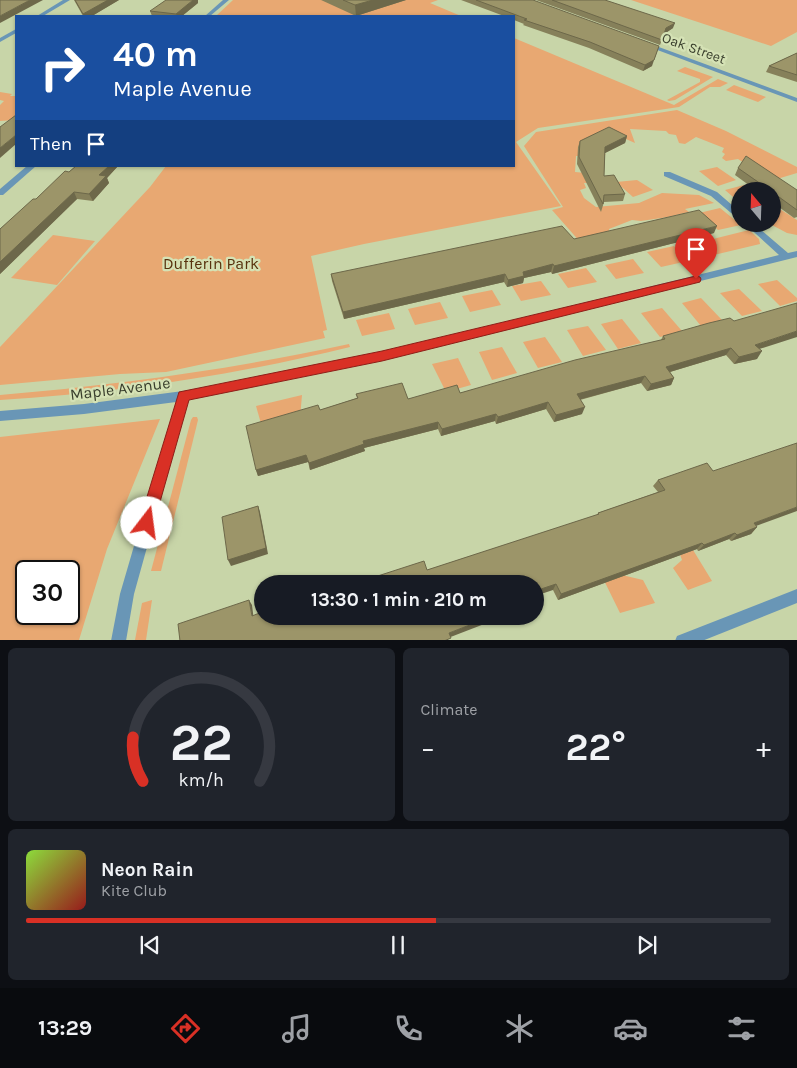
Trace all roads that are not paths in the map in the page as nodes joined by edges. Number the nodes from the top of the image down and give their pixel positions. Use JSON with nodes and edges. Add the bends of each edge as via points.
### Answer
{"nodes":[{"id":1,"x":67,"y":0,"type":"edge"},
{"id":2,"x":226,"y":0,"type":"edge"},
{"id":3,"x":42,"y":15,"type":"edge"},
{"id":4,"x":207,"y":15,"type":"edge"},
{"id":5,"x":15,"y":32,"type":"edge"},
{"id":6,"x":0,"y":40,"type":"edge"},
{"id":7,"x":642,"y":42,"type":"edge"},
{"id":8,"x":797,"y":100,"type":"edge"},
{"id":9,"x":31,"y":167,"type":"edge"},
{"id":10,"x":667,"y":174,"type":"dead end"},
{"id":11,"x":0,"y":193,"type":"edge"},
{"id":12,"x":731,"y":208,"type":"edge"},
{"id":13,"x":760,"y":232,"type":"edge"},
{"id":14,"x":792,"y":256,"type":"edge"},
{"id":15,"x":184,"y":396,"type":"junction"},
{"id":16,"x":0,"y":416,"type":"edge"},
{"id":17,"x":797,"y":596,"type":"edge"},
{"id":18,"x":118,"y":640,"type":"edge"},
{"id":19,"x":682,"y":640,"type":"edge"}],
"edges":[{"from":1,"to":3,"type":"street"},
{"from":2,"to":4,"type":"street"},
{"from":5,"to":6,"type":"street"},
{"from":7,"to":8,"type":"street","name":"Oak Street"},
{"from":9,"to":11,"type":"street"},
{"from":10,"to":12,"type":"street","via":[[714,194]]},
{"from":13,"to":14,"type":"street"},
{"from":14,"to":15,"type":"street","name":"Maple Avenue","via":[[382,356]]},
{"from":15,"to":16,"type":"street","name":"Maple Avenue"},
{"from":15,"to":18,"type":"street","via":[[127,594]]},
{"from":17,"to":19,"type":"street"}]}
